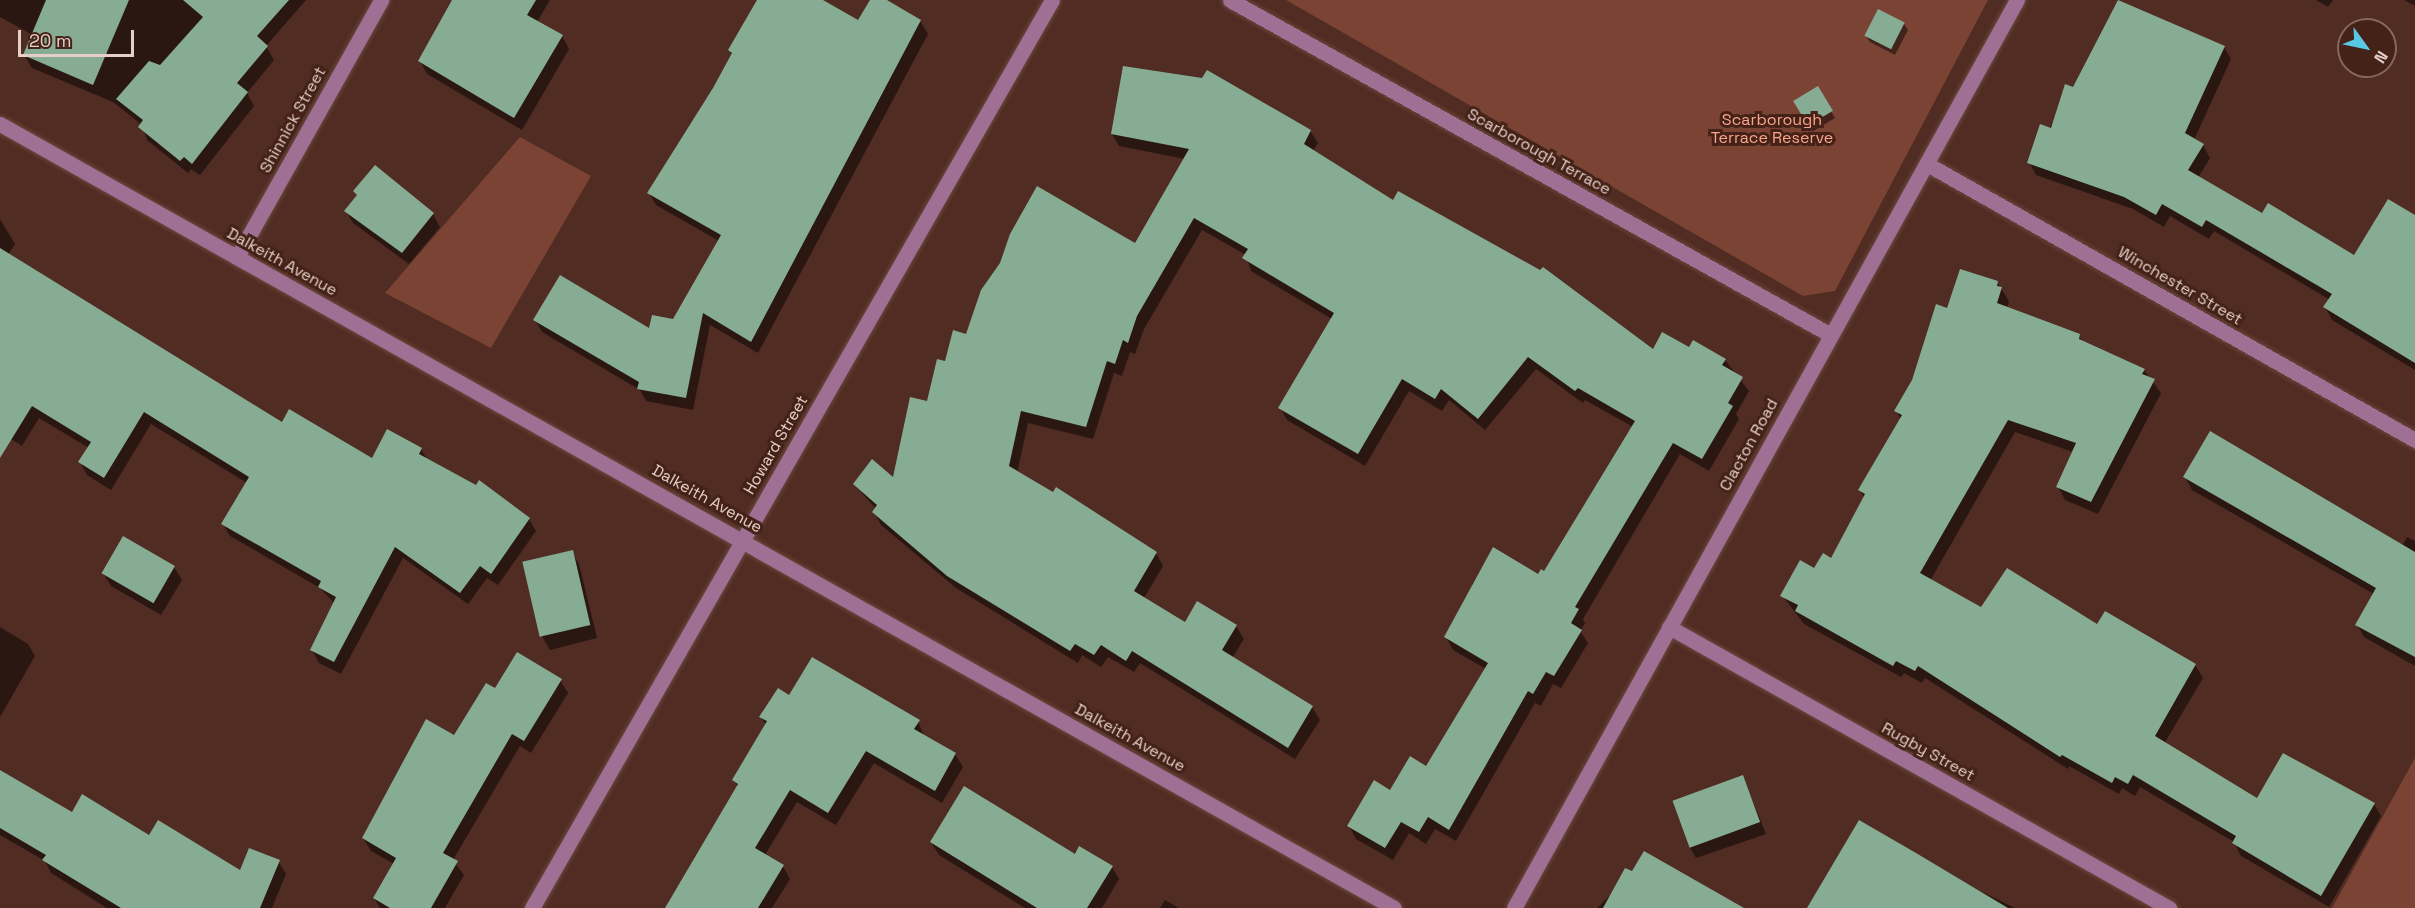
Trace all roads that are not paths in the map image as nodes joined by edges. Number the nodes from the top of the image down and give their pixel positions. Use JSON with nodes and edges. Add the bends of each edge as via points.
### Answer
{"nodes":[{"id":1,"x":381,"y":0,"type":"edge"},
{"id":2,"x":1052,"y":0,"type":"edge"},
{"id":3,"x":1230,"y":0,"type":"edge"},
{"id":4,"x":2017,"y":0,"type":"edge"},
{"id":5,"x":0,"y":124,"type":"edge"},
{"id":6,"x":1926,"y":164,"type":"junction"},
{"id":7,"x":237,"y":257,"type":"junction"},
{"id":8,"x":1831,"y":335,"type":"junction"},
{"id":9,"x":2415,"y":440,"type":"edge"},
{"id":10,"x":742,"y":539,"type":"junction"},
{"id":11,"x":1669,"y":627,"type":"junction"},
{"id":12,"x":532,"y":908,"type":"edge"},
{"id":13,"x":1394,"y":908,"type":"edge"},
{"id":14,"x":1514,"y":908,"type":"edge"},
{"id":15,"x":2169,"y":908,"type":"edge"}],
"edges":[{"from":1,"to":7,"type":"street","name":"Shinnick Street"},
{"from":2,"to":10,"type":"street","name":"Howard Street"},
{"from":3,"to":8,"type":"street","name":"Scarborough Terrace"},
{"from":4,"to":6,"type":"street","name":"Clacton Road"},
{"from":5,"to":7,"type":"street","name":"Dalkeith Avenue"},
{"from":6,"to":8,"type":"street","name":"Clacton Road"},
{"from":6,"to":9,"type":"street","name":"Winchester Street"},
{"from":7,"to":10,"type":"street","name":"Dalkeith Avenue"},
{"from":8,"to":11,"type":"street","name":"Clacton Road"},
{"from":10,"to":12,"type":"street","name":"Howard Street"},
{"from":10,"to":13,"type":"street","name":"Dalkeith Avenue"},
{"from":11,"to":14,"type":"street","name":"Clacton Road"},
{"from":11,"to":15,"type":"street","name":"Rugby Street"}]}
